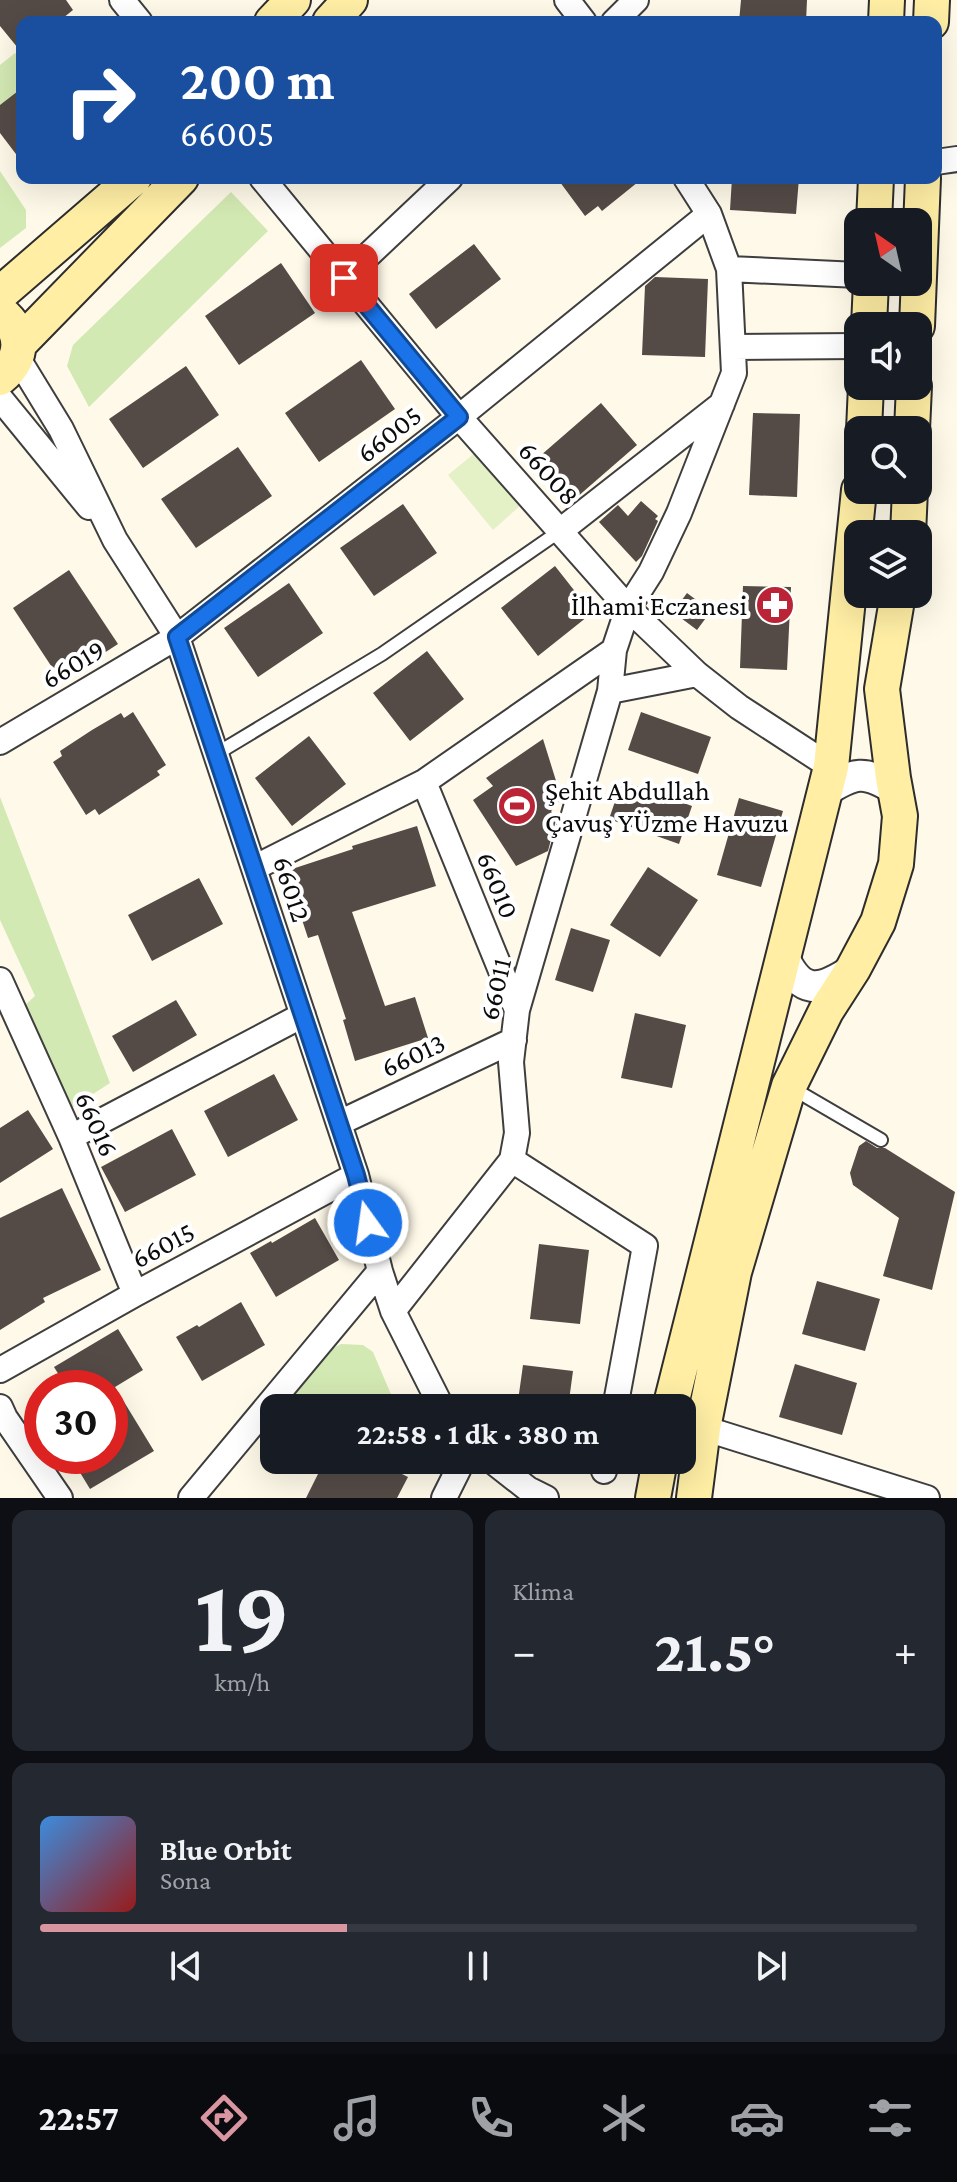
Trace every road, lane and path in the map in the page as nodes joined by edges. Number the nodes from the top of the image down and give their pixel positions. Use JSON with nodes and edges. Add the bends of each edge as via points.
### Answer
{"nodes":[{"id":1,"x":122,"y":0,"type":"edge"},
{"id":2,"x":293,"y":0,"type":"edge"},
{"id":3,"x":350,"y":0,"type":"edge"},
{"id":4,"x":567,"y":0,"type":"edge"},
{"id":5,"x":636,"y":0,"type":"edge"},
{"id":6,"x":135,"y":16,"type":"edge"},
{"id":7,"x":278,"y":16,"type":"edge"},
{"id":8,"x":335,"y":16,"type":"edge"},
{"id":9,"x":579,"y":16,"type":"edge"},
{"id":10,"x":620,"y":16,"type":"edge"},
{"id":11,"x":127,"y":184,"type":"edge"},
{"id":12,"x":175,"y":184,"type":"edge"},
{"id":13,"x":267,"y":184,"type":"edge"},
{"id":14,"x":444,"y":184,"type":"edge"},
{"id":15,"x":690,"y":184,"type":"edge"},
{"id":16,"x":876,"y":184,"type":"edge"},
{"id":17,"x":923,"y":184,"type":"edge"},
{"id":18,"x":875,"y":208,"type":"edge"},
{"id":19,"x":709,"y":214,"type":"junction"},
{"id":20,"x":729,"y":269,"type":"junction"},
{"id":21,"x":844,"y":274,"type":"edge"},
{"id":22,"x":344,"y":278,"type":"junction"},
{"id":23,"x":0,"y":294,"type":"edge"},
{"id":24,"x":0,"y":312,"type":"edge"},
{"id":25,"x":918,"y":312,"type":"edge"},
{"id":26,"x":844,"y":346,"type":"edge"},
{"id":27,"x":733,"y":347,"type":"junction"},
{"id":28,"x":12,"y":360,"type":"edge"},
{"id":29,"x":0,"y":398,"type":"edge"},
{"id":30,"x":722,"y":404,"type":"junction"},
{"id":31,"x":459,"y":417,"type":"junction"},
{"id":32,"x":857,"y":504,"type":"edge"},
{"id":33,"x":560,"y":531,"type":"junction"},
{"id":34,"x":115,"y":540,"type":"junction"},
{"id":35,"x":628,"y":608,"type":"junction"},
{"id":36,"x":896,"y":608,"type":"edge"},
{"id":37,"x":177,"y":637,"type":"junction"},
{"id":38,"x":614,"y":650,"type":"junction"},
{"id":39,"x":697,"y":674,"type":"junction"},
{"id":40,"x":610,"y":691,"type":"junction"},
{"id":41,"x":0,"y":742,"type":"edge"},
{"id":42,"x":216,"y":754,"type":"junction"},
{"id":43,"x":828,"y":779,"type":"junction"},
{"id":44,"x":424,"y":782,"type":"junction"},
{"id":45,"x":895,"y":789,"type":"junction"},
{"id":46,"x":254,"y":868,"type":"junction"},
{"id":47,"x":783,"y":956,"type":"junction"},
{"id":48,"x":851,"y":971,"type":"junction"},
{"id":49,"x":0,"y":980,"type":"edge"},
{"id":50,"x":517,"y":1010,"type":"junction"},
{"id":51,"x":7,"y":1012,"type":"edge"},
{"id":52,"x":303,"y":1015,"type":"junction"},
{"id":53,"x":514,"y":1040,"type":"junction"},
{"id":54,"x":789,"y":1086,"type":"junction"},
{"id":55,"x":339,"y":1123,"type":"junction"},
{"id":56,"x":71,"y":1137,"type":"junction"},
{"id":57,"x":881,"y":1140,"type":"dead end"},
{"id":58,"x":512,"y":1160,"type":"junction"},
{"id":59,"x":356,"y":1175,"type":"junction"},
{"id":60,"x":380,"y":1271,"type":"junction"},
{"id":61,"x":135,"y":1294,"type":"junction"},
{"id":62,"x":393,"y":1311,"type":"junction"},
{"id":63,"x":0,"y":1370,"type":"edge"},
{"id":64,"x":435,"y":1394,"type":"edge"},
{"id":65,"x":618,"y":1394,"type":"edge"},
{"id":66,"x":674,"y":1394,"type":"edge"},
{"id":67,"x":2,"y":1415,"type":"edge"},
{"id":68,"x":703,"y":1428,"type":"junction"},
{"id":69,"x":456,"y":1474,"type":"edge"},
{"id":70,"x":509,"y":1474,"type":"edge"},
{"id":71,"x":657,"y":1474,"type":"edge"},
{"id":72,"x":60,"y":1498,"type":"edge"},
{"id":73,"x":191,"y":1498,"type":"edge"},
{"id":74,"x":444,"y":1498,"type":"edge"},
{"id":75,"x":546,"y":1498,"type":"edge"},
{"id":76,"x":653,"y":1498,"type":"edge"},
{"id":77,"x":694,"y":1498,"type":"edge"},
{"id":78,"x":927,"y":1498,"type":"edge"}],
"edges":[{"from":1,"to":6,"type":"street"},
{"from":2,"to":7,"type":"main road"},
{"from":3,"to":8,"type":"main road"},
{"from":4,"to":9,"type":"street"},
{"from":5,"to":10,"type":"street"},
{"from":11,"to":23,"type":"main road"},
{"from":12,"to":28,"type":"main road"},
{"from":13,"to":22,"type":"street","name":"66008"},
{"from":14,"to":22,"type":"street"},
{"from":15,"to":19,"type":"street","name":"66011"},
{"from":16,"to":18,"type":"main road"},
{"from":17,"to":25,"type":"main road"},
{"from":19,"to":20,"type":"street","name":"66011"},
{"from":19,"to":31,"type":"street","name":"66005"},
{"from":20,"to":21,"type":"street"},
{"from":20,"to":27,"type":"street","name":"66011"},
{"from":22,"to":31,"type":"street","name":"66008"},
{"from":24,"to":28,"type":"main road","via":[[16,330]]},
{"from":26,"to":27,"type":"street"},
{"from":27,"to":30,"type":"street","name":"66011","via":[[734,373]]},
{"from":28,"to":34,"type":"street","name":"66012","via":[[61,429]]},
{"from":29,"to":34,"type":"street","name":"66012"},
{"from":30,"to":33,"type":"street"},
{"from":30,"to":35,"type":"street","name":"66011","via":[[679,513]]},
{"from":31,"to":33,"type":"street","name":"66008"},
{"from":31,"to":37,"type":"street","name":"66005"},
{"from":32,"to":43,"type":"main road"},
{"from":33,"to":35,"type":"street","name":"66008"},
{"from":33,"to":42,"type":"lane","via":[[382,654]]},
{"from":34,"to":37,"type":"street","name":"66012"},
{"from":35,"to":38,"type":"street","name":"66011"},
{"from":35,"to":39,"type":"street","name":"66008"},
{"from":36,"to":45,"type":"main road","via":[[882,689]]},
{"from":37,"to":41,"type":"street","name":"66019"},
{"from":37,"to":42,"type":"street","name":"66012"},
{"from":38,"to":40,"type":"street","name":"66011"},
{"from":38,"to":44,"type":"street"},
{"from":39,"to":40,"type":"street"},
{"from":39,"to":43,"type":"street","name":"66008"},
{"from":40,"to":50,"type":"street","name":"66011"},
{"from":42,"to":46,"type":"street","name":"66012"},
{"from":43,"to":45,"type":"street","via":[[864,776]]},
{"from":43,"to":47,"type":"main road"},
{"from":44,"to":46,"type":"street"},
{"from":44,"to":50,"type":"street","name":"66010"},
{"from":45,"to":48,"type":"main road","via":[[900,816],[896,864],[878,922]]},
{"from":46,"to":52,"type":"street","name":"66012"},
{"from":47,"to":48,"type":"street","via":[[798,981],[811,985],[823,987]]},
{"from":47,"to":66,"type":"main road"},
{"from":48,"to":54,"type":"main road"},
{"from":49,"to":51,"type":"street","name":"66016"},
{"from":50,"to":53,"type":"street","name":"66011"},
{"from":51,"to":56,"type":"street","name":"66016"},
{"from":52,"to":55,"type":"street","name":"66012"},
{"from":52,"to":56,"type":"street"},
{"from":53,"to":55,"type":"street","name":"66013"},
{"from":53,"to":58,"type":"street","name":"66011","via":[[517,1133]]},
{"from":54,"to":57,"type":"lane"},
{"from":54,"to":68,"type":"main road","via":[[734,1272]]},
{"from":55,"to":59,"type":"street","name":"66012"},
{"from":56,"to":61,"type":"street","name":"66016"},
{"from":58,"to":62,"type":"street"},
{"from":58,"to":65,"type":"street","via":[[645,1246]]},
{"from":59,"to":60,"type":"street","name":"66012"},
{"from":59,"to":61,"type":"street","name":"66015"},
{"from":60,"to":62,"type":"street","name":"66012"},
{"from":60,"to":73,"type":"street"},
{"from":61,"to":63,"type":"street","name":"66015"},
{"from":62,"to":64,"type":"street","name":"66012"},
{"from":67,"to":72,"type":"street"},
{"from":68,"to":77,"type":"main road"},
{"from":68,"to":78,"type":"street"},
{"from":69,"to":74,"type":"street"},
{"from":70,"to":75,"type":"street"},
{"from":71,"to":76,"type":"main road"}]}
